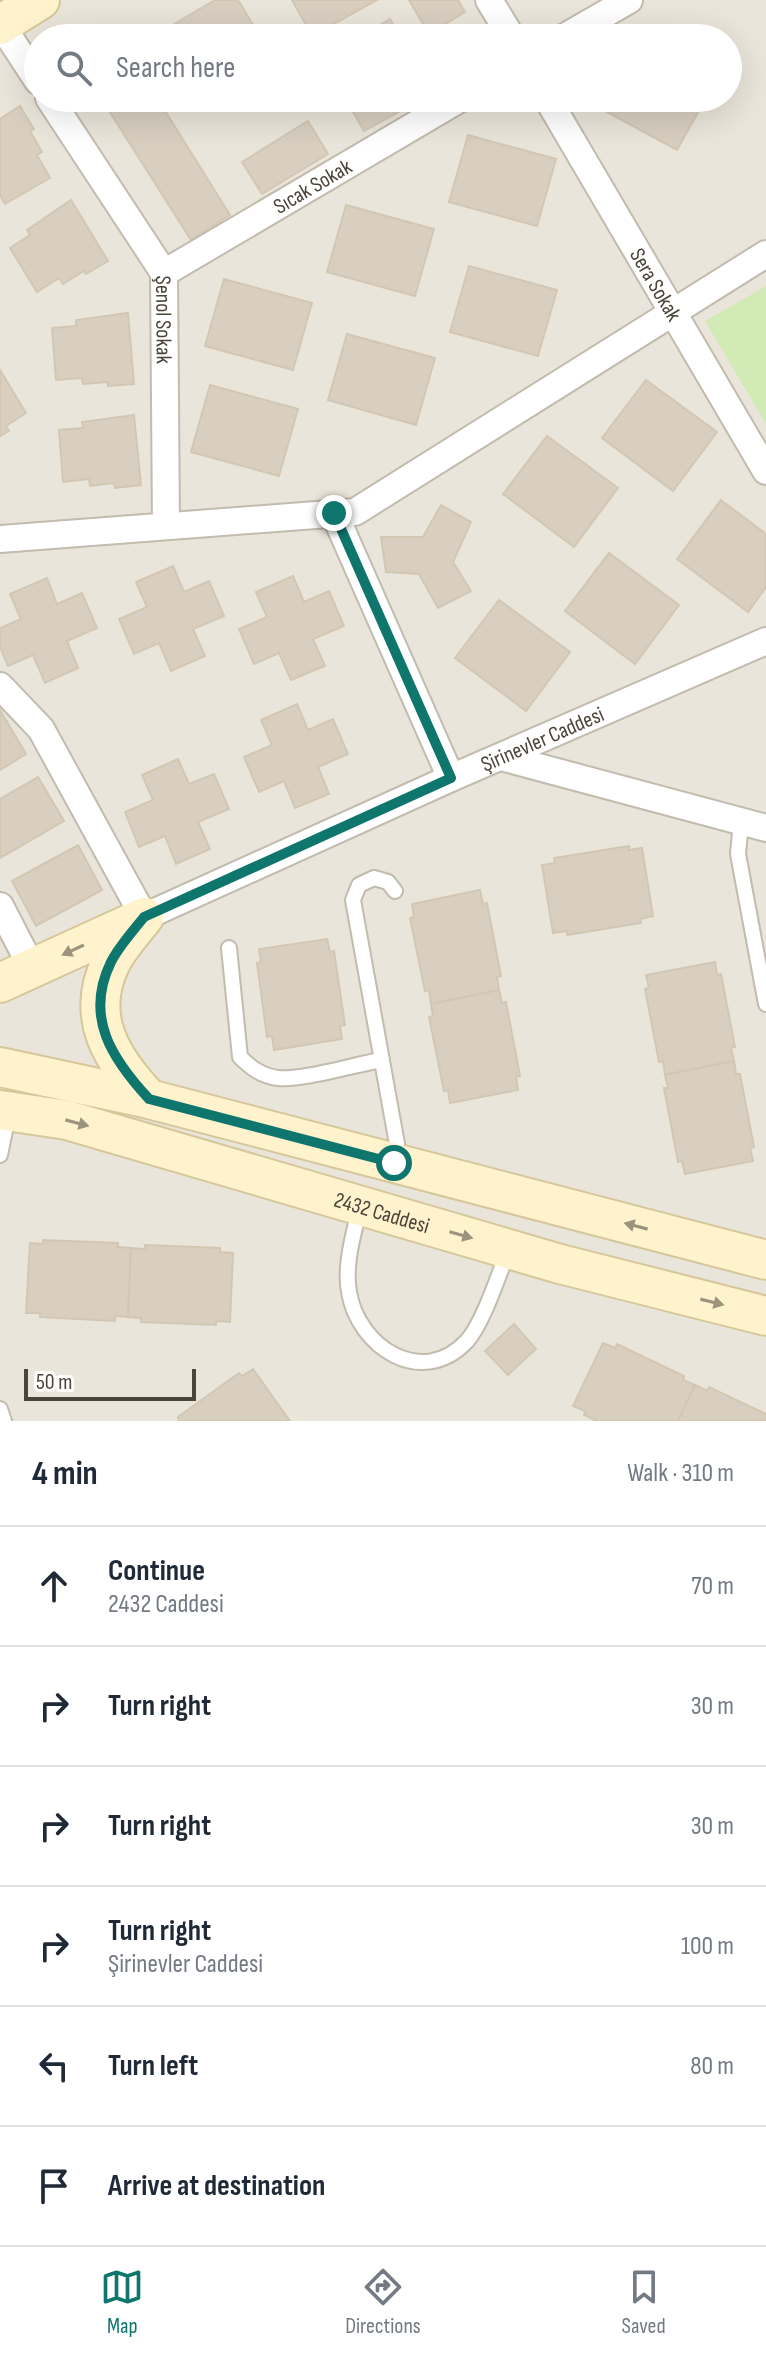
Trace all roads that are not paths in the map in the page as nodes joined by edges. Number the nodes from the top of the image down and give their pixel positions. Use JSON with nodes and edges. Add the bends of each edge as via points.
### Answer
{"nodes":[{"id":1,"x":40,"y":0,"type":"edge"},
{"id":2,"x":489,"y":0,"type":"edge"},
{"id":3,"x":629,"y":0,"type":"edge"},
{"id":4,"x":0,"y":24,"type":"edge"},
{"id":5,"x":504,"y":24,"type":"edge"},
{"id":6,"x":587,"y":24,"type":"edge"},
{"id":7,"x":24,"y":60,"type":"edge"},
{"id":8,"x":58,"y":112,"type":"edge"},
{"id":9,"x":437,"y":112,"type":"edge"},
{"id":10,"x":555,"y":112,"type":"edge"},
{"id":11,"x":766,"y":254,"type":"edge"},
{"id":12,"x":164,"y":273,"type":"junction"},
{"id":13,"x":674,"y":310,"type":"junction"},
{"id":14,"x":766,"y":471,"type":"edge"},
{"id":15,"x":334,"y":513,"type":"junction"},
{"id":16,"x":166,"y":526,"type":"junction"},
{"id":17,"x":0,"y":539,"type":"edge"},
{"id":18,"x":766,"y":641,"type":"edge"},
{"id":19,"x":0,"y":686,"type":"edge"},
{"id":20,"x":501,"y":757,"type":"junction"},
{"id":21,"x":451,"y":778,"type":"junction"},
{"id":22,"x":754,"y":824,"type":"edge"},
{"id":23,"x":395,"y":891,"type":"dead end"},
{"id":24,"x":0,"y":906,"type":"edge"},
{"id":25,"x":144,"y":917,"type":"junction"},
{"id":26,"x":229,"y":948,"type":"dead end"},
{"id":27,"x":16,"y":976,"type":"edge"},
{"id":28,"x":766,"y":1004,"type":"edge"},
{"id":29,"x":382,"y":1060,"type":"junction"},
{"id":30,"x":0,"y":1067,"type":"edge"},
{"id":31,"x":149,"y":1099,"type":"junction"},
{"id":32,"x":4,"y":1110,"type":"edge"},
{"id":33,"x":0,"y":1155,"type":"edge"},
{"id":34,"x":394,"y":1163,"type":"junction"},
{"id":35,"x":360,"y":1206,"type":"junction"},
{"id":36,"x":509,"y":1249,"type":"junction"},
{"id":37,"x":766,"y":1260,"type":"edge"},
{"id":38,"x":766,"y":1316,"type":"edge"},
{"id":39,"x":0,"y":1409,"type":"edge"},
{"id":40,"x":4,"y":1421,"type":"edge"}],
"edges":[{"from":1,"to":4,"type":"street"},
{"from":2,"to":5,"type":"street"},
{"from":3,"to":6,"type":"street"},
{"from":4,"to":7,"type":"street"},
{"from":8,"to":12,"type":"street","name":"Şenol Sokak"},
{"from":9,"to":12,"type":"street","name":"Sıcak Sokak"},
{"from":10,"to":13,"type":"street","name":"Sera Sokak"},
{"from":11,"to":13,"type":"street"},
{"from":12,"to":16,"type":"street","name":"Şenol Sokak"},
{"from":13,"to":14,"type":"street","name":"Sera Sokak"},
{"from":13,"to":15,"type":"street","via":[[355,512]]},
{"from":15,"to":16,"type":"street"},
{"from":15,"to":21,"type":"street"},
{"from":16,"to":17,"type":"street"},
{"from":18,"to":20,"type":"street","name":"Şirinevler Caddesi"},
{"from":19,"to":25,"type":"street","via":[[41,729]]},
{"from":20,"to":21,"type":"street","name":"Şirinevler Caddesi"},
{"from":20,"to":22,"type":"street"},
{"from":21,"to":25,"type":"street","name":"Şirinevler Caddesi"},
{"from":22,"to":28,"type":"lane","via":[[738,854]]},
{"from":23,"to":29,"type":"lane","via":[[374,878],[359,885],[353,900]]},
{"from":24,"to":27,"type":"street"},
{"from":25,"to":27,"type":"street","one_way":true},
{"from":25,"to":31,"type":"street","via":[[112,959],[101,987],[101,1021],[109,1049]]},
{"from":26,"to":29,"type":"lane","via":[[240,1057],[249,1066],[287,1078]]},
{"from":29,"to":34,"type":"lane","via":[[397,1144]]},
{"from":30,"to":31,"type":"street"},
{"from":31,"to":34,"type":"street"},
{"from":32,"to":33,"type":"lane"},
{"from":32,"to":35,"type":"street","name":"2432 Caddesi","one_way":true,"via":[[67,1120]]},
{"from":37,"to":34,"type":"street","one_way":true},
{"from":35,"to":36,"type":"street","name":"2432 Caddesi","one_way":true},
{"from":35,"to":36,"type":"lane","via":[[350,1252],[349,1291],[365,1333],[399,1358],[435,1359],[467,1341]]},
{"from":36,"to":38,"type":"street","name":"2432 Caddesi","one_way":true},
{"from":39,"to":40,"type":"lane"}]}
